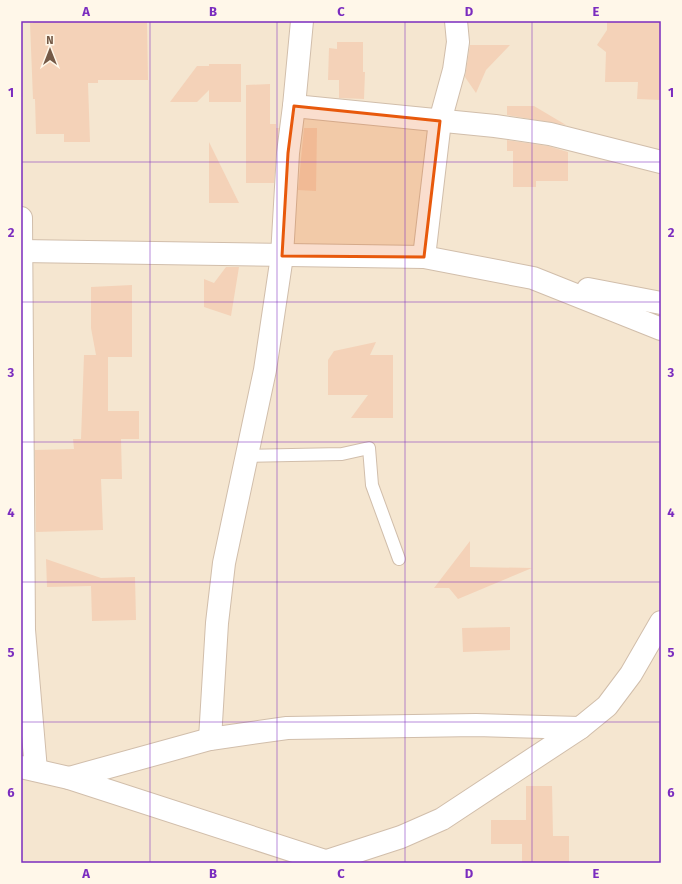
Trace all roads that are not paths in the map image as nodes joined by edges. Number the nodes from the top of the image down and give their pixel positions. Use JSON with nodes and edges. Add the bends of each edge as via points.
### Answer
{"nodes":[{"id":1,"x":302,"y":21,"type":"edge"},
{"id":2,"x":456,"y":21,"type":"edge"},
{"id":3,"x":294,"y":106,"type":"junction"},
{"id":4,"x":440,"y":121,"type":"junction"},
{"id":5,"x":661,"y":162,"type":"edge"},
{"id":6,"x":21,"y":218,"type":"edge"},
{"id":7,"x":22,"y":251,"type":"edge"},
{"id":8,"x":282,"y":256,"type":"junction"},
{"id":9,"x":424,"y":257,"type":"junction"},
{"id":10,"x":533,"y":278,"type":"junction"},
{"id":11,"x":661,"y":303,"type":"edge"},
{"id":12,"x":661,"y":329,"type":"edge"},
{"id":13,"x":247,"y":456,"type":"junction"},
{"id":14,"x":400,"y":559,"type":"dead end"},
{"id":15,"x":661,"y":622,"type":"edge"},
{"id":16,"x":580,"y":728,"type":"junction"},
{"id":17,"x":210,"y":739,"type":"junction"},
{"id":18,"x":28,"y":768,"type":"edge"},
{"id":19,"x":69,"y":778,"type":"junction"},
{"id":20,"x":326,"y":862,"type":"edge"}],
"edges":[{"from":1,"to":3,"type":"street"},
{"from":2,"to":4,"type":"street","via":[[458,42],[454,70]]},
{"from":3,"to":4,"type":"street"},
{"from":3,"to":8,"type":"street","via":[[288,152]]},
{"from":4,"to":5,"type":"street","via":[[550,134]]},
{"from":4,"to":9,"type":"street"},
{"from":6,"to":7,"type":"street"},
{"from":7,"to":8,"type":"street"},
{"from":7,"to":18,"type":"street","via":[[24,630]]},
{"from":8,"to":9,"type":"street"},
{"from":8,"to":13,"type":"street","via":[[265,370]]},
{"from":9,"to":10,"type":"street"},
{"from":10,"to":11,"type":"street"},
{"from":10,"to":12,"type":"street"},
{"from":13,"to":14,"type":"lane","via":[[342,454],[369,448],[372,485]]},
{"from":13,"to":17,"type":"street","via":[[224,563],[217,623]]},
{"from":15,"to":16,"type":"street","via":[[631,674],[607,706]]},
{"from":16,"to":17,"type":"street","via":[[476,725],[287,728]]},
{"from":16,"to":20,"type":"street","via":[[442,819],[401,837]]},
{"from":17,"to":19,"type":"street"},
{"from":18,"to":19,"type":"street"},
{"from":19,"to":20,"type":"street"}]}
